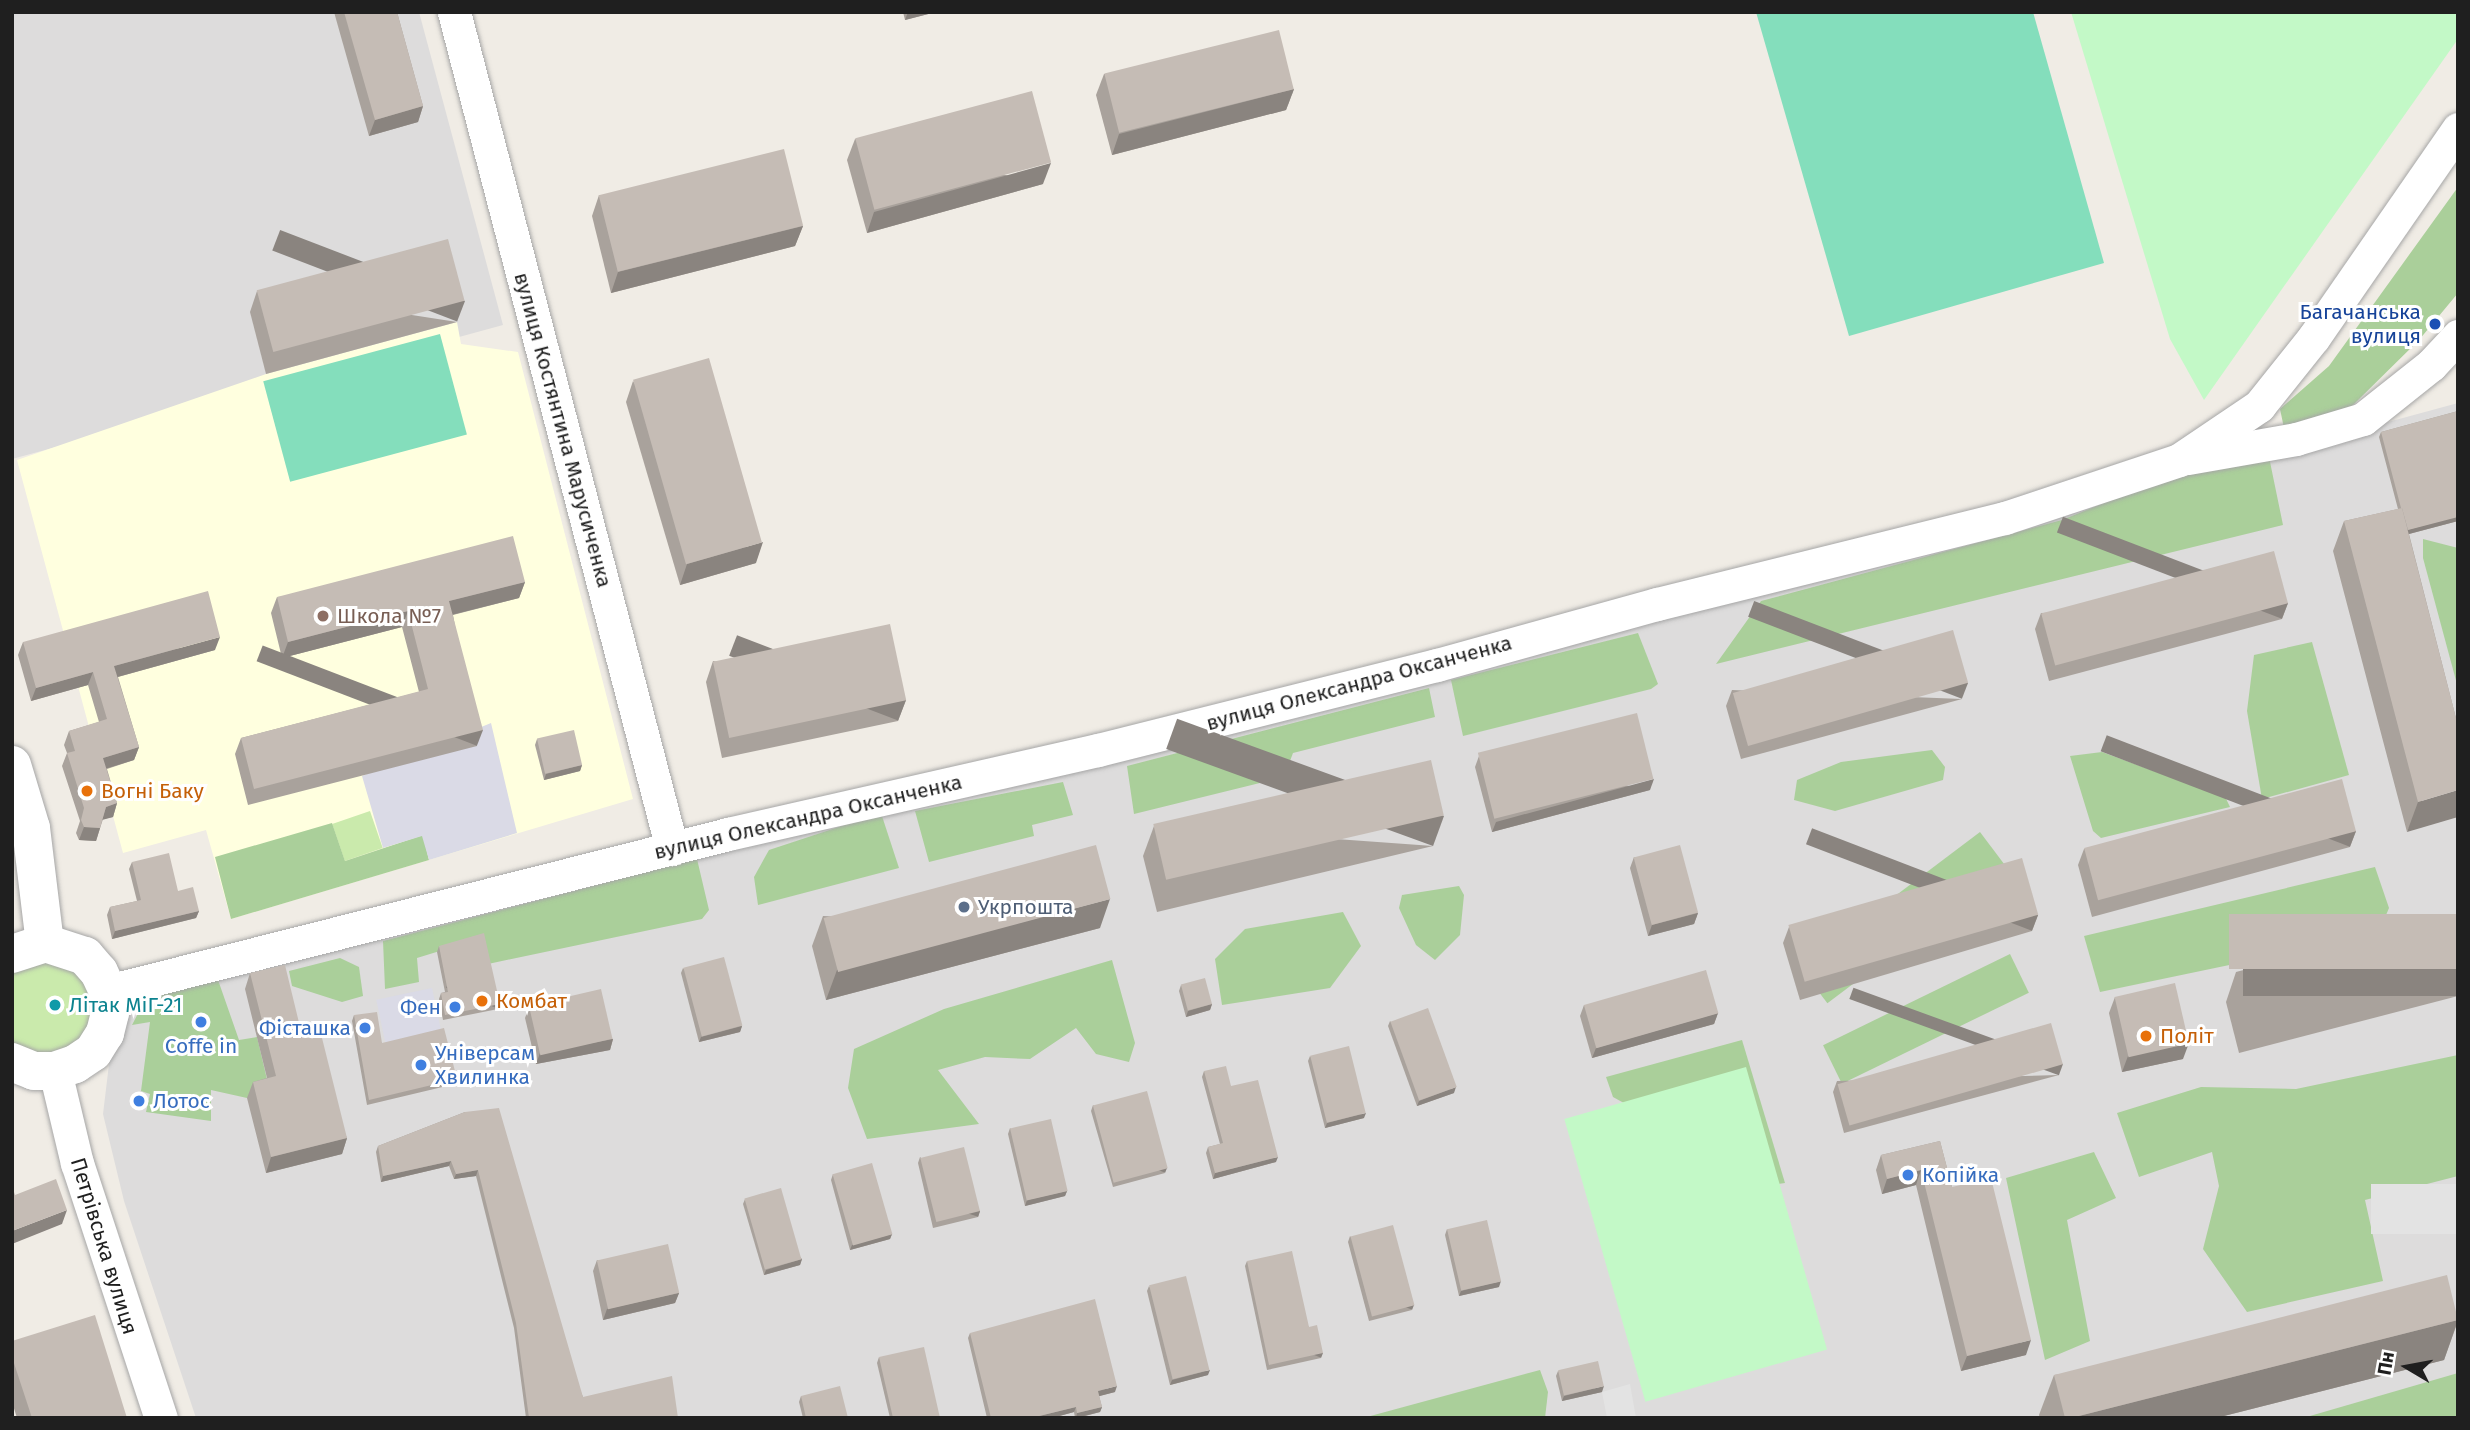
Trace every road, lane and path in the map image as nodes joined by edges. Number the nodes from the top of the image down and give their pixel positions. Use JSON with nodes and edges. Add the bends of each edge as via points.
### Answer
{"nodes":[{"id":1,"x":454,"y":12,"type":"edge"},
{"id":2,"x":2453,"y":148,"type":"edge"},
{"id":3,"x":2458,"y":335,"type":"edge"},
{"id":4,"x":2179,"y":460,"type":"junction"},
{"id":5,"x":12,"y":765,"type":"edge"},
{"id":6,"x":672,"y":849,"type":"junction"},
{"id":7,"x":29,"y":948,"type":"edge"},
{"id":8,"x":108,"y":991,"type":"junction"},
{"id":9,"x":12,"y":1062,"type":"edge"},
{"id":10,"x":55,"y":1071,"type":"junction"},
{"id":11,"x":161,"y":1418,"type":"edge"}],
"edges":[{"from":1,"to":6,"type":"street","name":"вулиця Костянтина Марусиченка"},
{"from":2,"to":4,"type":"street","name":"вулиця Олександра Оксанченка","via":[[2259,406]]},
{"from":3,"to":4,"type":"street","via":[[2431,365],[2363,419],[2296,439]]},
{"from":4,"to":6,"type":"street","name":"вулиця Олександра Оксанченка","via":[[2005,518],[1098,750]]},
{"from":5,"to":7,"type":"street","via":[[31,828]]},
{"from":6,"to":8,"type":"street","name":"вулиця Олександра Оксанченка"},
{"from":7,"to":8,"type":"street","via":[[85,956]]},
{"from":8,"to":10,"type":"street","via":[[110,1013],[93,1052]]},
{"from":9,"to":10,"type":"street","via":[[34,1071]]},
{"from":10,"to":11,"type":"street","name":"Петрівська вулиця","via":[[77,1163]]}]}
